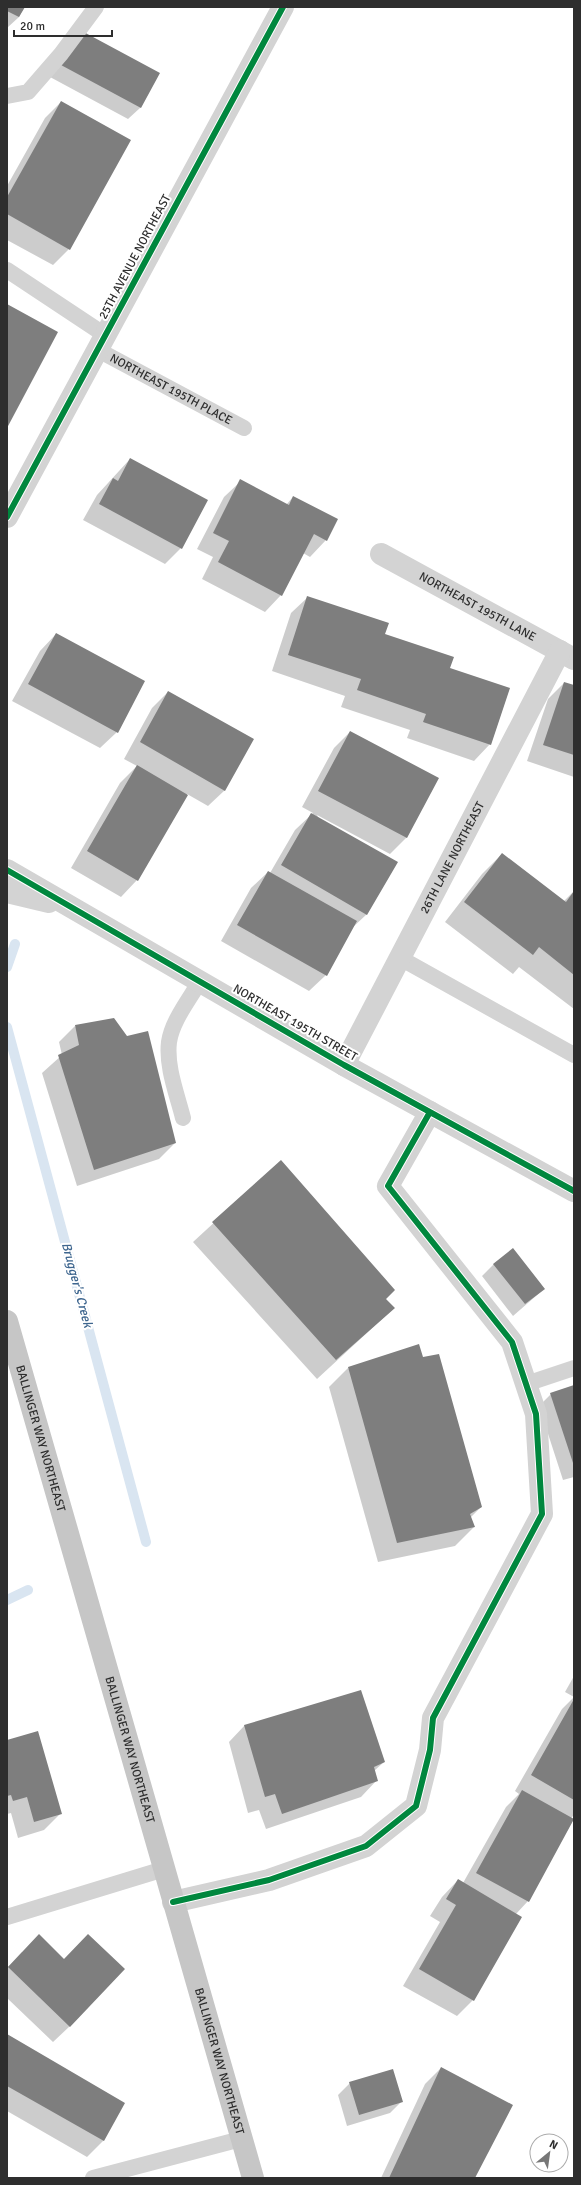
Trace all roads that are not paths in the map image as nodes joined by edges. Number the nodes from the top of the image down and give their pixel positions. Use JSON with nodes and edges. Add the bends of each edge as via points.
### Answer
{"nodes":[{"id":1,"x":96,"y":7,"type":"edge"},
{"id":2,"x":282,"y":7,"type":"edge"},
{"id":3,"x":7,"y":96,"type":"edge"},
{"id":4,"x":7,"y":270,"type":"edge"},
{"id":5,"x":101,"y":342,"type":"junction"},
{"id":6,"x":244,"y":428,"type":"dead end"},
{"id":7,"x":7,"y":517,"type":"edge"},
{"id":8,"x":382,"y":554,"type":"dead end"},
{"id":9,"x":567,"y":655,"type":"edge"},
{"id":10,"x":7,"y":870,"type":"edge"},
{"id":11,"x":7,"y":892,"type":"edge"},
{"id":12,"x":70,"y":907,"type":"junction"},
{"id":13,"x":400,"y":958,"type":"junction"},
{"id":14,"x":200,"y":981,"type":"junction"},
{"id":15,"x":574,"y":1055,"type":"edge"},
{"id":16,"x":344,"y":1065,"type":"junction"},
{"id":17,"x":430,"y":1112,"type":"junction"},
{"id":18,"x":183,"y":1118,"type":"dead end"},
{"id":19,"x":574,"y":1191,"type":"edge"},
{"id":20,"x":7,"y":1321,"type":"edge"},
{"id":21,"x":574,"y":1368,"type":"edge"},
{"id":22,"x":526,"y":1384,"type":"junction"},
{"id":23,"x":164,"y":1869,"type":"junction"},
{"id":24,"x":173,"y":1902,"type":"junction"},
{"id":25,"x":7,"y":1917,"type":"edge"},
{"id":26,"x":242,"y":2139,"type":"junction"},
{"id":27,"x":93,"y":2178,"type":"edge"},
{"id":28,"x":253,"y":2178,"type":"edge"}],
"edges":[{"from":1,"to":3,"type":"lane","via":[[61,54],[28,92]]},
{"from":2,"to":5,"type":"street","name":"25TH AVENUE NORTHEAST"},
{"from":4,"to":5,"type":"lane","name":"NORTHEAST 195TH PLACE"},
{"from":5,"to":6,"type":"lane","name":"NORTHEAST 195TH PLACE"},
{"from":5,"to":7,"type":"street","name":"25TH AVENUE NORTHEAST"},
{"from":8,"to":9,"type":"street","name":"NORTHEAST 195TH LANE"},
{"from":9,"to":13,"type":"street","name":"26TH LANE NORTHEAST"},
{"from":10,"to":12,"type":"street","name":"NORTHEAST 195TH STREET"},
{"from":11,"to":12,"type":"street"},
{"from":12,"to":14,"type":"street","name":"NORTHEAST 195TH STREET"},
{"from":13,"to":15,"type":"lane"},
{"from":13,"to":16,"type":"street","name":"26TH LANE NORTHEAST"},
{"from":14,"to":16,"type":"street","name":"NORTHEAST 195TH STREET"},
{"from":14,"to":18,"type":"lane","via":[[175,1025],[170,1041],[169,1058]]},
{"from":16,"to":17,"type":"street","name":"NORTHEAST 195TH STREET"},
{"from":17,"to":19,"type":"street","name":"NORTHEAST 195TH STREET"},
{"from":17,"to":22,"type":"street","via":[[388,1186],[512,1342]]},
{"from":20,"to":23,"type":"main road","name":"BALLINGER WAY NORTHEAST"},
{"from":21,"to":22,"type":"lane"},
{"from":22,"to":24,"type":"street","via":[[536,1414],[542,1514],[433,1718],[430,1750],[416,1806],[366,1846],[269,1880]]},
{"from":23,"to":24,"type":"main road","name":"BALLINGER WAY NORTHEAST"},
{"from":23,"to":25,"type":"lane"},
{"from":24,"to":26,"type":"main road","name":"BALLINGER WAY NORTHEAST"},
{"from":26,"to":27,"type":"lane"},
{"from":26,"to":28,"type":"main road","name":"BALLINGER WAY NORTHEAST"}]}
